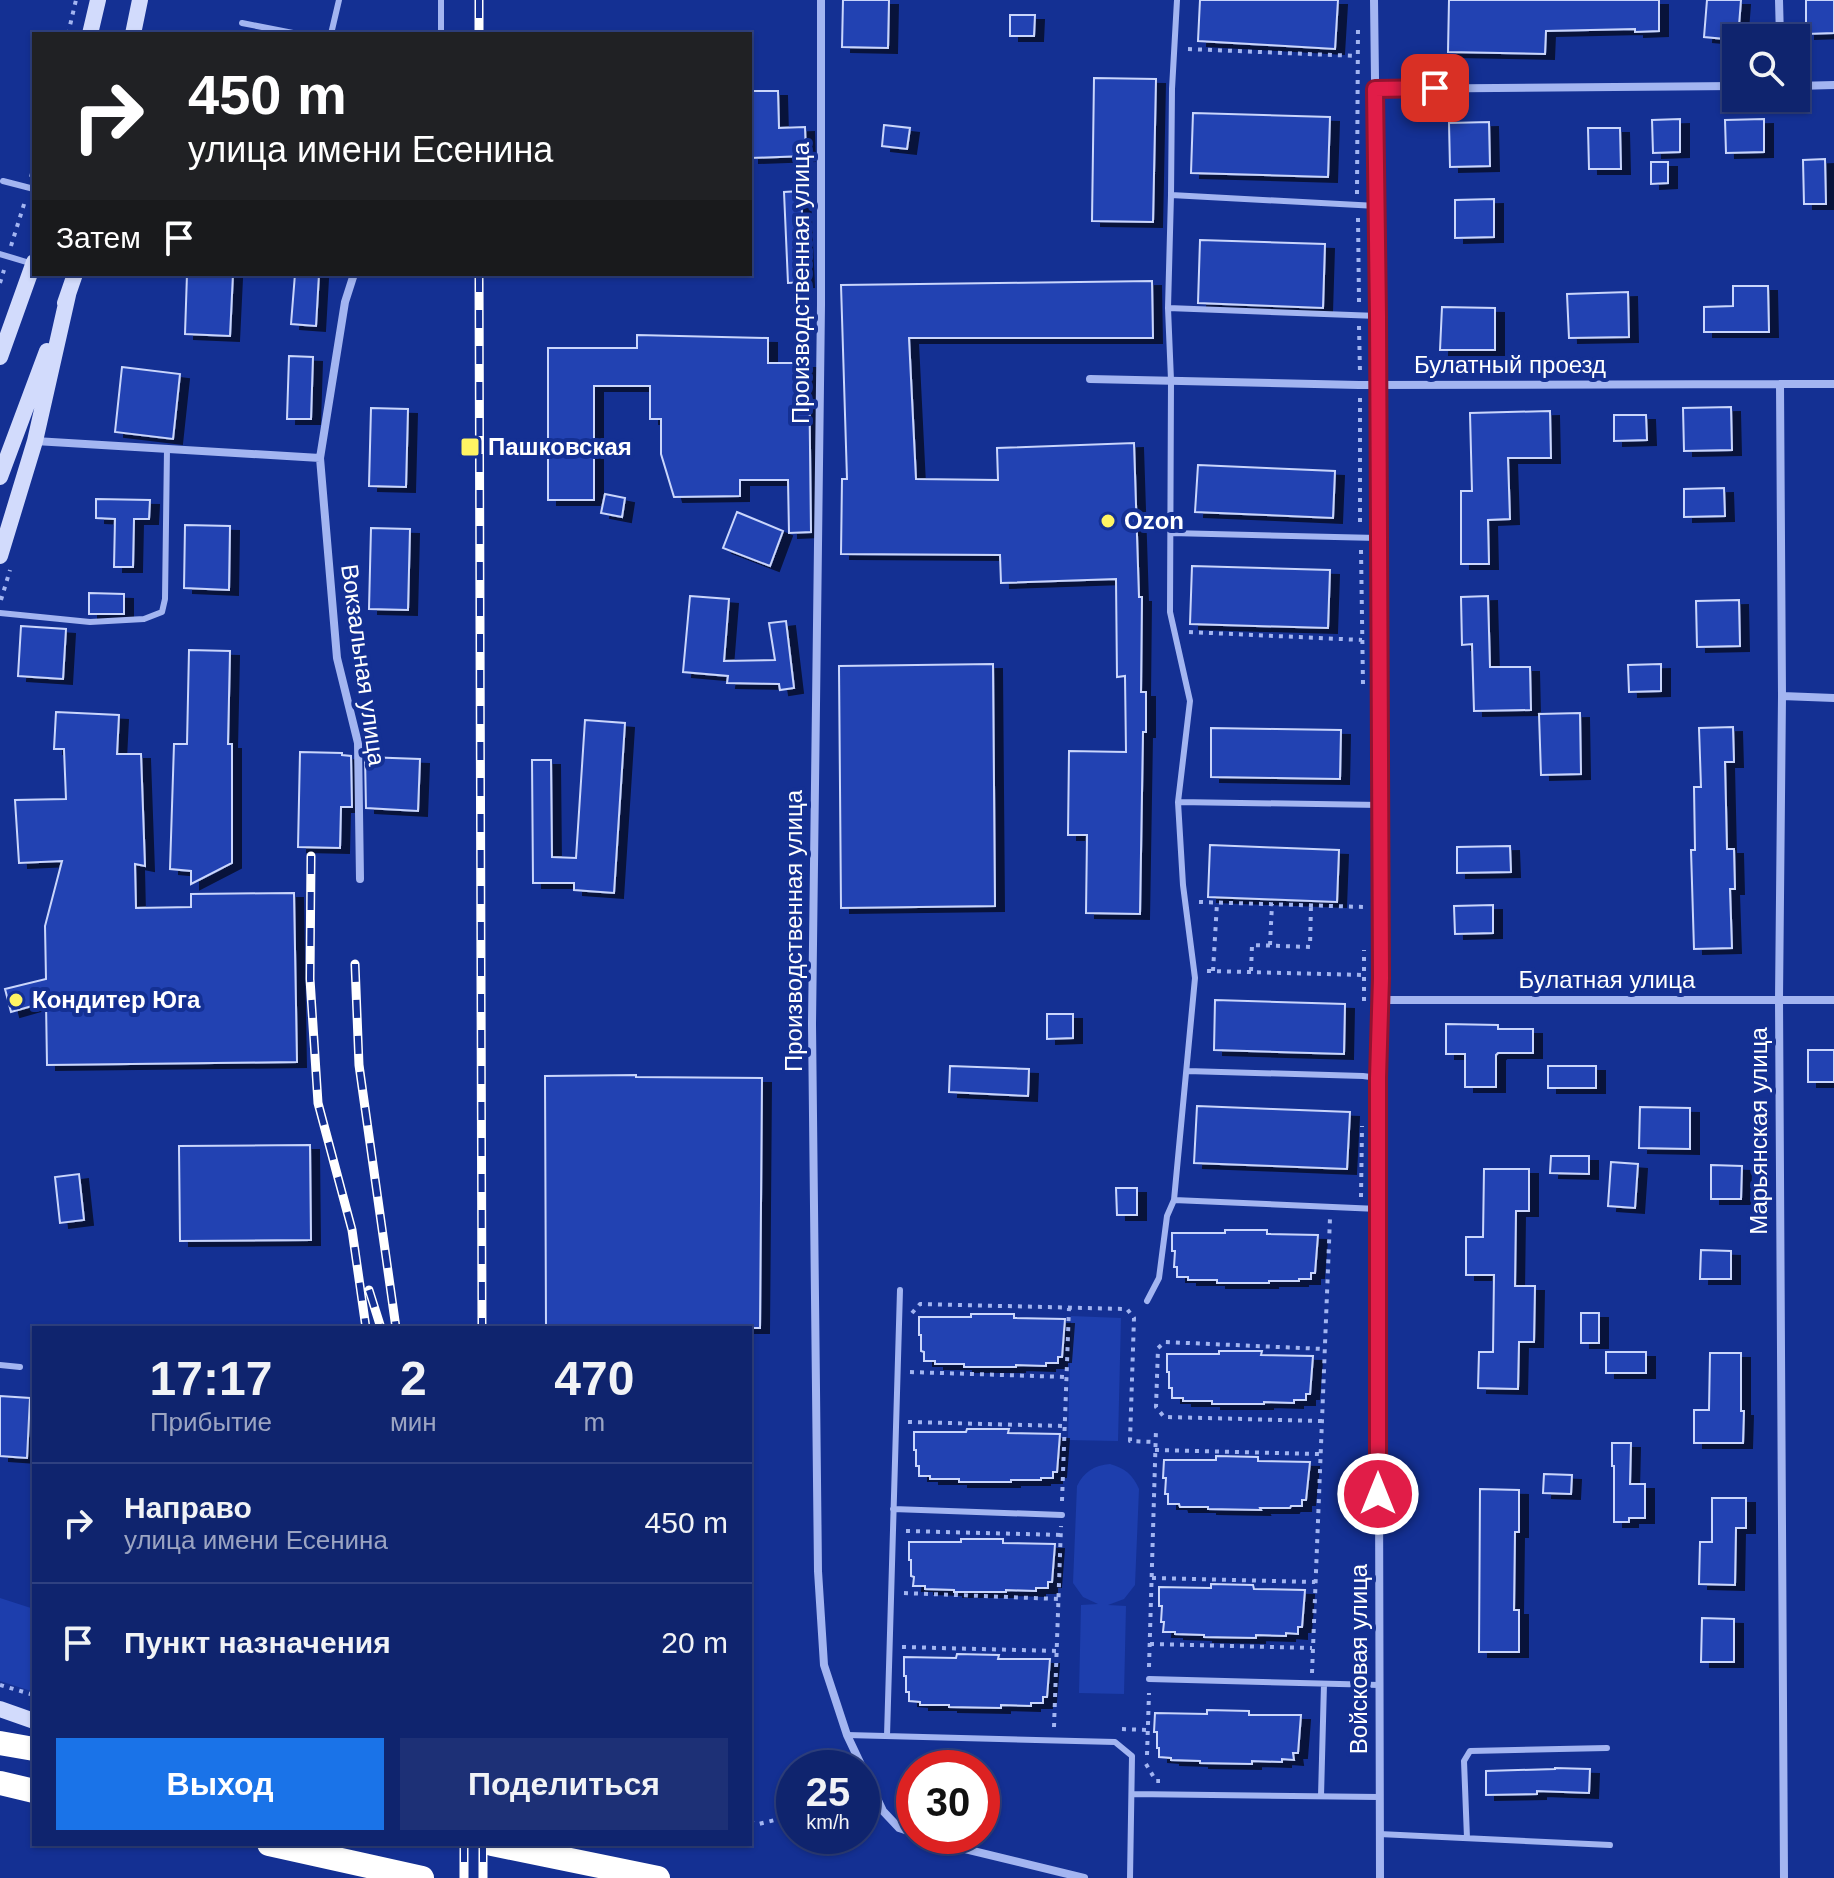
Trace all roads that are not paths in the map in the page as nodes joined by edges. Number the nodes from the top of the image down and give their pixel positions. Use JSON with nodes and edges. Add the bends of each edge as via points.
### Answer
{"nodes":[{"id":1,"x":98,"y":0,"type":"edge"},
{"id":2,"x":140,"y":0,"type":"edge"},
{"id":3,"x":339,"y":0,"type":"edge"},
{"id":4,"x":441,"y":0,"type":"edge"},
{"id":5,"x":821,"y":0,"type":"edge"},
{"id":6,"x":1177,"y":0,"type":"edge"},
{"id":7,"x":1374,"y":0,"type":"edge"},
{"id":8,"x":1779,"y":0,"type":"edge"},
{"id":9,"x":242,"y":23,"type":"dead end"},
{"id":10,"x":1780,"y":24,"type":"edge"},
{"id":11,"x":90,"y":32,"type":"edge"},
{"id":12,"x":133,"y":32,"type":"edge"},
{"id":13,"x":288,"y":32,"type":"edge"},
{"id":14,"x":331,"y":32,"type":"edge"},
{"id":15,"x":441,"y":32,"type":"edge"},
{"id":16,"x":1834,"y":85,"type":"edge"},
{"id":17,"x":1722,"y":86,"type":"edge"},
{"id":18,"x":1810,"y":86,"type":"edge"},
{"id":19,"x":1375,"y":89,"type":"junction"},
{"id":20,"x":3,"y":181,"type":"dead end"},
{"id":21,"x":31,"y":189,"type":"edge"},
{"id":22,"x":1171,"y":195,"type":"junction"},
{"id":23,"x":1377,"y":206,"type":"junction"},
{"id":24,"x":0,"y":254,"type":"edge"},
{"id":25,"x":32,"y":263,"type":"edge"},
{"id":26,"x":32,"y":269,"type":"edge"},
{"id":27,"x":74,"y":276,"type":"edge"},
{"id":28,"x":353,"y":276,"type":"edge"},
{"id":29,"x":68,"y":295,"type":"junction"},
{"id":30,"x":1168,"y":308,"type":"junction"},
{"id":31,"x":1378,"y":316,"type":"junction"},
{"id":32,"x":0,"y":357,"type":"edge"},
{"id":33,"x":1090,"y":379,"type":"dead end"},
{"id":34,"x":1171,"y":380,"type":"junction"},
{"id":35,"x":1780,"y":384,"type":"junction"},
{"id":36,"x":1834,"y":384,"type":"edge"},
{"id":37,"x":1377,"y":385,"type":"junction"},
{"id":38,"x":35,"y":441,"type":"junction"},
{"id":39,"x":167,"y":449,"type":"junction"},
{"id":40,"x":320,"y":458,"type":"junction"},
{"id":41,"x":0,"y":477,"type":"edge"},
{"id":42,"x":1171,"y":533,"type":"junction"},
{"id":43,"x":1378,"y":538,"type":"junction"},
{"id":44,"x":0,"y":556,"type":"edge"},
{"id":45,"x":0,"y":613,"type":"edge"},
{"id":46,"x":1782,"y":696,"type":"junction"},
{"id":47,"x":1834,"y":698,"type":"edge"},
{"id":48,"x":1178,"y":802,"type":"junction"},
{"id":49,"x":1380,"y":805,"type":"junction"},
{"id":50,"x":360,"y":879,"type":"dead end"},
{"id":51,"x":1779,"y":999,"type":"junction"},
{"id":52,"x":1381,"y":1000,"type":"junction"},
{"id":53,"x":1834,"y":1000,"type":"edge"},
{"id":54,"x":1187,"y":1071,"type":"junction"},
{"id":55,"x":1378,"y":1078,"type":"junction"},
{"id":56,"x":1174,"y":1200,"type":"junction"},
{"id":57,"x":1378,"y":1209,"type":"junction"},
{"id":58,"x":900,"y":1290,"type":"dead end"},
{"id":59,"x":1147,"y":1301,"type":"dead end"},
{"id":60,"x":0,"y":1365,"type":"edge"},
{"id":61,"x":20,"y":1367,"type":"dead end"},
{"id":62,"x":893,"y":1509,"type":"junction"},
{"id":63,"x":1062,"y":1515,"type":"dead end"},
{"id":64,"x":1149,"y":1679,"type":"road end"},
{"id":65,"x":1324,"y":1684,"type":"junction"},
{"id":66,"x":1379,"y":1685,"type":"junction"},
{"id":67,"x":0,"y":1709,"type":"edge"},
{"id":68,"x":32,"y":1720,"type":"edge"},
{"id":69,"x":847,"y":1735,"type":"junction"},
{"id":70,"x":887,"y":1736,"type":"junction"},
{"id":71,"x":0,"y":1743,"type":"edge"},
{"id":72,"x":1607,"y":1748,"type":"dead end"},
{"id":73,"x":32,"y":1749,"type":"edge"},
{"id":74,"x":0,"y":1783,"type":"edge"},
{"id":75,"x":32,"y":1791,"type":"edge"},
{"id":76,"x":1132,"y":1794,"type":"junction"},
{"id":77,"x":1321,"y":1796,"type":"junction"},
{"id":78,"x":1379,"y":1797,"type":"junction"},
{"id":79,"x":896,"y":1825,"type":"edge"},
{"id":80,"x":1379,"y":1834,"type":"junction"},
{"id":81,"x":1467,"y":1838,"type":"junction"},
{"id":82,"x":1610,"y":1845,"type":"dead end"},
{"id":83,"x":278,"y":1846,"type":"edge"},
{"id":84,"x":502,"y":1846,"type":"edge"},
{"id":85,"x":985,"y":1854,"type":"edge"},
{"id":86,"x":422,"y":1878,"type":"edge"},
{"id":87,"x":658,"y":1878,"type":"edge"},
{"id":88,"x":1084,"y":1878,"type":"edge"},
{"id":89,"x":1130,"y":1878,"type":"edge"},
{"id":90,"x":1380,"y":1878,"type":"edge"},
{"id":91,"x":1784,"y":1878,"type":"edge"}],
"edges":[{"from":1,"to":11,"type":"main road"},
{"from":2,"to":12,"type":"main road"},
{"from":3,"to":14,"type":"lane"},
{"from":4,"to":15,"type":"lane"},
{"from":5,"to":69,"type":"street","name":"Производственная улица","via":[[812,1024],[818,1571],[824,1665]]},
{"from":6,"to":22,"type":"lane"},
{"from":7,"to":19,"type":"street","name":"Войсковая улица"},
{"from":8,"to":10,"type":"street"},
{"from":9,"to":13,"type":"lane"},
{"from":16,"to":18,"type":"street"},
{"from":17,"to":19,"type":"street"},
{"from":19,"to":23,"type":"street","name":"Войсковая улица"},
{"from":20,"to":21,"type":"lane"},
{"from":22,"to":23,"type":"lane"},
{"from":22,"to":30,"type":"lane"},
{"from":23,"to":31,"type":"street","name":"Войсковая улица"},
{"from":24,"to":25,"type":"lane"},
{"from":26,"to":32,"type":"main road"},
{"from":27,"to":29,"type":"main road"},
{"from":28,"to":40,"type":"street","name":"Вокзальная улица"},
{"from":29,"to":38,"type":"main road"},
{"from":29,"to":41,"type":"main road"},
{"from":30,"to":31,"type":"lane"},
{"from":30,"to":34,"type":"lane"},
{"from":31,"to":37,"type":"street","name":"Войсковая улица"},
{"from":33,"to":34,"type":"street","name":"Булатный проезд"},
{"from":34,"to":37,"type":"street","name":"Булатный проезд"},
{"from":34,"to":42,"type":"lane"},
{"from":35,"to":36,"type":"street","name":"Булатный проезд"},
{"from":35,"to":37,"type":"street","name":"Булатный проезд"},
{"from":35,"to":46,"type":"street","name":"Марьянская улица"},
{"from":37,"to":43,"type":"street","name":"Войсковая улица"},
{"from":38,"to":39,"type":"street"},
{"from":38,"to":44,"type":"main road"},
{"from":39,"to":40,"type":"street"},
{"from":39,"to":45,"type":"lane","via":[[162,612],[144,619],[90,622]]},
{"from":40,"to":50,"type":"street","name":"Вокзальная улица","via":[[337,658],[358,743]]},
{"from":42,"to":43,"type":"lane"},
{"from":42,"to":48,"type":"lane","via":[[1170,612],[1190,701]]},
{"from":43,"to":49,"type":"street","name":"Войсковая улица"},
{"from":46,"to":47,"type":"street"},
{"from":46,"to":51,"type":"street","name":"Марьянская улица"},
{"from":48,"to":49,"type":"lane"},
{"from":48,"to":54,"type":"lane","via":[[1194,970]]},
{"from":49,"to":52,"type":"street","name":"Войсковая улица"},
{"from":51,"to":52,"type":"street","name":"Булатная улица"},
{"from":51,"to":53,"type":"street","name":"Булатная улица"},
{"from":51,"to":91,"type":"street","name":"Марьянская улица"},
{"from":52,"to":55,"type":"street","name":"Войсковая улица"},
{"from":54,"to":55,"type":"lane"},
{"from":54,"to":56,"type":"lane"},
{"from":55,"to":57,"type":"street","name":"Войсковая улица"},
{"from":56,"to":57,"type":"lane"},
{"from":56,"to":59,"type":"lane","via":[[1159,1278]]},
{"from":57,"to":66,"type":"street","name":"Войсковая улица"},
{"from":58,"to":62,"type":"lane"},
{"from":60,"to":61,"type":"lane"},
{"from":62,"to":63,"type":"lane"},
{"from":62,"to":70,"type":"lane"},
{"from":64,"to":65,"type":"lane"},
{"from":65,"to":66,"type":"lane"},
{"from":65,"to":77,"type":"lane"},
{"from":66,"to":78,"type":"street","name":"Войсковая улица"},
{"from":67,"to":68,"type":"main road"},
{"from":69,"to":70,"type":"lane"},
{"from":69,"to":79,"type":"street","name":"Производственная улица","via":[[883,1811]]},
{"from":70,"to":76,"type":"lane","via":[[1115,1742],[1132,1756]]},
{"from":71,"to":73,"type":"highway"},
{"from":72,"to":81,"type":"lane","via":[[1470,1751],[1464,1761]]},
{"from":74,"to":75,"type":"highway"},
{"from":76,"to":77,"type":"lane"},
{"from":76,"to":89,"type":"lane"},
{"from":77,"to":78,"type":"lane"},
{"from":78,"to":80,"type":"street","name":"Войсковая улица"},
{"from":80,"to":81,"type":"lane"},
{"from":80,"to":90,"type":"street","name":"Войсковая улица"},
{"from":81,"to":82,"type":"lane"},
{"from":83,"to":86,"type":"highway"},
{"from":84,"to":87,"type":"highway"},
{"from":85,"to":88,"type":"street"}]}
